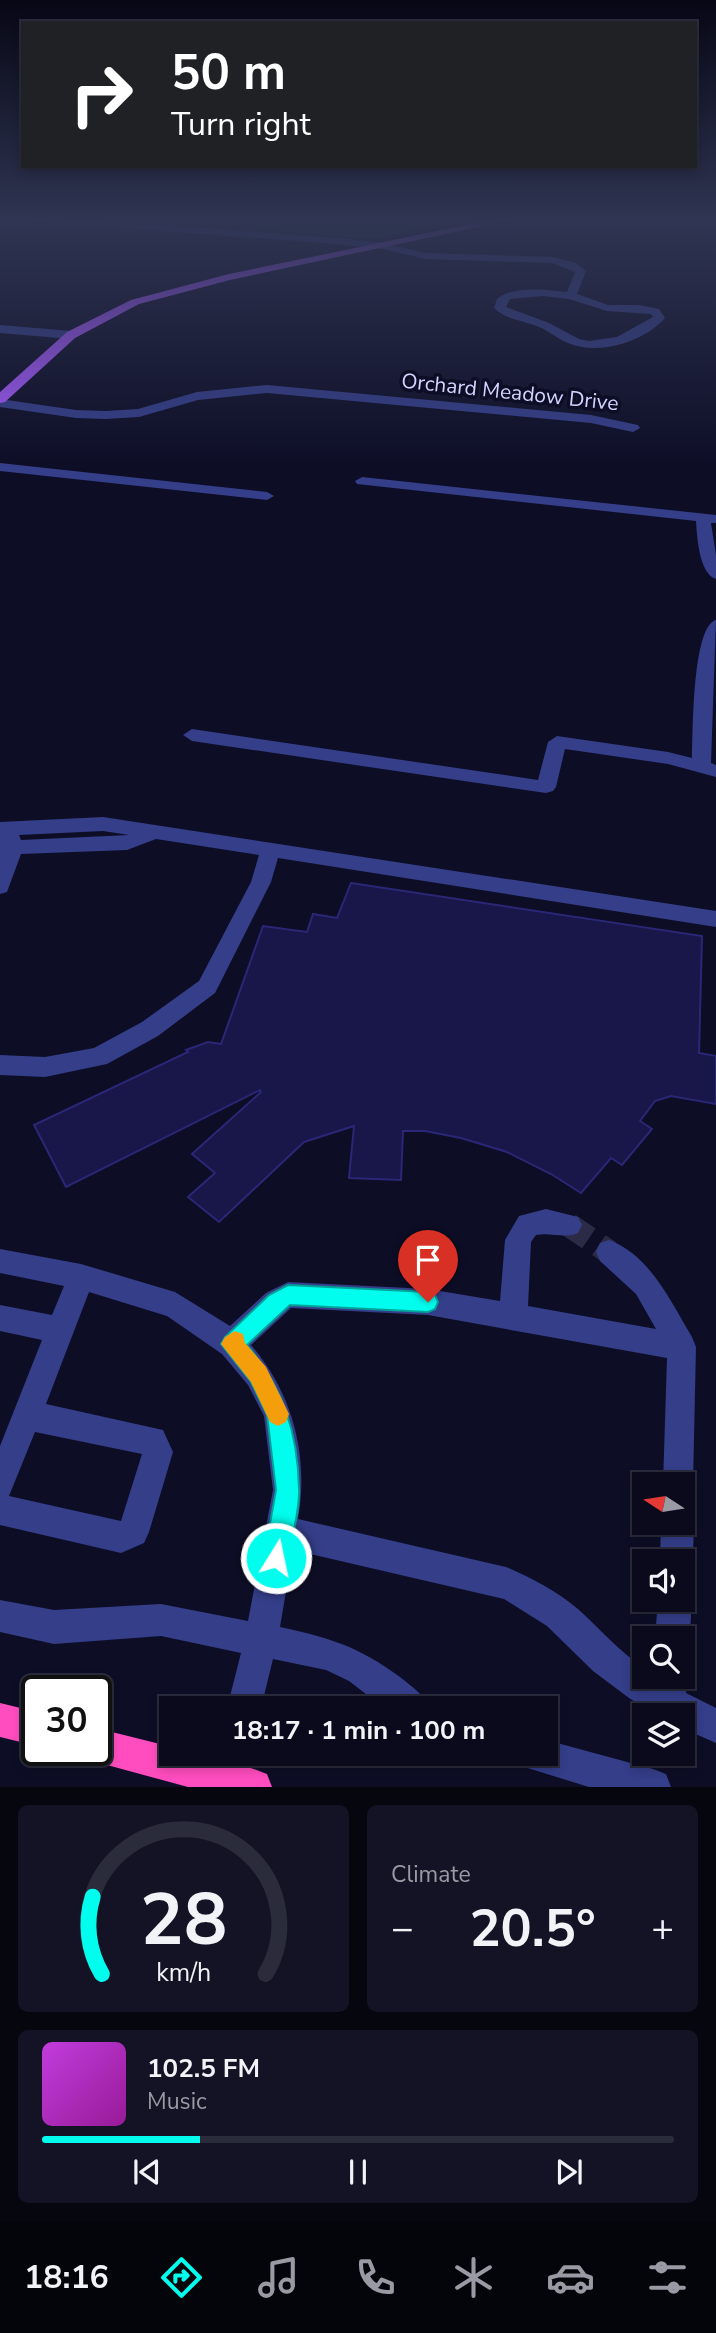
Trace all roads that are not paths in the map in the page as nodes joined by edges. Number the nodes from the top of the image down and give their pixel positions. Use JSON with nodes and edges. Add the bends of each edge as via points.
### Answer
{"nodes":[{"id":1,"x":141,"y":301,"type":"edge"},
{"id":2,"x":500,"y":301,"type":"edge"},
{"id":3,"x":587,"y":301,"type":"edge"},
{"id":4,"x":0,"y":329,"type":"edge"},
{"id":5,"x":71,"y":335,"type":"junction"},
{"id":6,"x":223,"y":393,"type":"junction"},
{"id":7,"x":0,"y":401,"type":"edge"},
{"id":8,"x":0,"y":467,"type":"edge"},
{"id":9,"x":362,"y":481,"type":"dead end"},
{"id":10,"x":267,"y":496,"type":"dead end"},
{"id":11,"x":710,"y":518,"type":"edge"},
{"id":12,"x":716,"y":574,"type":"edge"},
{"id":13,"x":716,"y":625,"type":"edge"},
{"id":14,"x":192,"y":735,"type":"dead end"},
{"id":15,"x":708,"y":769,"type":"edge"},
{"id":16,"x":4,"y":838,"type":"edge"},
{"id":17,"x":270,"y":852,"type":"junction"},
{"id":18,"x":0,"y":887,"type":"edge"},
{"id":19,"x":716,"y":919,"type":"edge"},
{"id":20,"x":0,"y":1065,"type":"edge"},
{"id":21,"x":569,"y":1225,"type":"tunnel mouth"},
{"id":22,"x":609,"y":1252,"type":"tunnel mouth"},
{"id":23,"x":0,"y":1261,"type":"edge"},
{"id":24,"x":81,"y":1277,"type":"junction"},
{"id":25,"x":513,"y":1317,"type":"junction"},
{"id":26,"x":0,"y":1318,"type":"edge"},
{"id":27,"x":60,"y":1330,"type":"junction"},
{"id":28,"x":232,"y":1344,"type":"junction"},
{"id":29,"x":682,"y":1346,"type":"junction"},
{"id":30,"x":26,"y":1415,"type":"junction"},
{"id":31,"x":678,"y":1472,"type":"edge"},
{"id":32,"x":0,"y":1484,"type":"edge"},
{"id":33,"x":0,"y":1509,"type":"edge"},
{"id":34,"x":281,"y":1531,"type":"junction"},
{"id":35,"x":0,"y":1616,"type":"edge"},
{"id":36,"x":261,"y":1641,"type":"junction"},
{"id":37,"x":669,"y":1690,"type":"edge"},
{"id":38,"x":247,"y":1696,"type":"edge"},
{"id":39,"x":396,"y":1696,"type":"edge"},
{"id":40,"x":0,"y":1720,"type":"edge"},
{"id":41,"x":21,"y":1725,"type":"edge"},
{"id":42,"x":716,"y":1726,"type":"edge"},
{"id":43,"x":112,"y":1749,"type":"edge"},
{"id":44,"x":558,"y":1761,"type":"edge"},
{"id":45,"x":234,"y":1777,"type":"edge"},
{"id":46,"x":653,"y":1787,"type":"edge"}],
"edges":[{"from":1,"to":5,"type":"main road"},
{"from":2,"to":3,"type":"street","via":[[500,308],[509,315],[546,325],[579,343],[614,341],[659,318],[655,311],[639,307],[607,308]]},
{"from":4,"to":5,"type":"street"},
{"from":5,"to":7,"type":"main road"},
{"from":6,"to":6,"type":"street","name":"Orchard Meadow Drive","via":[[593,430],[633,428],[591,419],[267,388]]},
{"from":6,"to":7,"type":"street","name":"Orchard Meadow Drive","via":[[139,413],[106,415]]},
{"from":8,"to":10,"type":"street"},
{"from":9,"to":11,"type":"street"},
{"from":11,"to":12,"type":"street","via":[[706,549]]},
{"from":13,"to":15,"type":"street","via":[[708,648]]},
{"from":14,"to":15,"type":"street","via":[[546,787],[557,742],[668,758]]},
{"from":16,"to":17,"type":"street","via":[[127,843],[153,834]]},
{"from":16,"to":18,"type":"street"},
{"from":17,"to":19,"type":"street"},
{"from":17,"to":20,"type":"street","via":[[261,882],[207,986],[150,1029],[99,1057],[45,1067]]},
{"from":21,"to":25,"type":"street","via":[[537,1222],[521,1233]]},
{"from":22,"to":29,"type":"street","via":[[646,1285]]},
{"from":23,"to":24,"type":"street"},
{"from":24,"to":27,"type":"street"},
{"from":24,"to":28,"type":"street","via":[[175,1305]]},
{"from":25,"to":28,"type":"street","via":[[428,1302],[288,1295]]},
{"from":25,"to":29,"type":"street"},
{"from":26,"to":27,"type":"street"},
{"from":27,"to":30,"type":"street"},
{"from":28,"to":34,"type":"street","via":[[258,1375],[278,1413],[288,1490]]},
{"from":29,"to":31,"type":"street"},
{"from":30,"to":32,"type":"street"},
{"from":30,"to":33,"type":"street","via":[[152,1441],[158,1452],[133,1532],[121,1538]]},
{"from":34,"to":36,"type":"street"},
{"from":34,"to":37,"type":"street","via":[[506,1583],[575,1629],[615,1668]]},
{"from":35,"to":36,"type":"street","via":[[54,1628],[160,1619]]},
{"from":36,"to":38,"type":"street"},
{"from":36,"to":39,"type":"street","via":[[329,1654],[361,1669]]},
{"from":37,"to":42,"type":"street"},
{"from":40,"to":41,"type":"highway"},
{"from":43,"to":45,"type":"highway"},
{"from":44,"to":46,"type":"street"}]}
